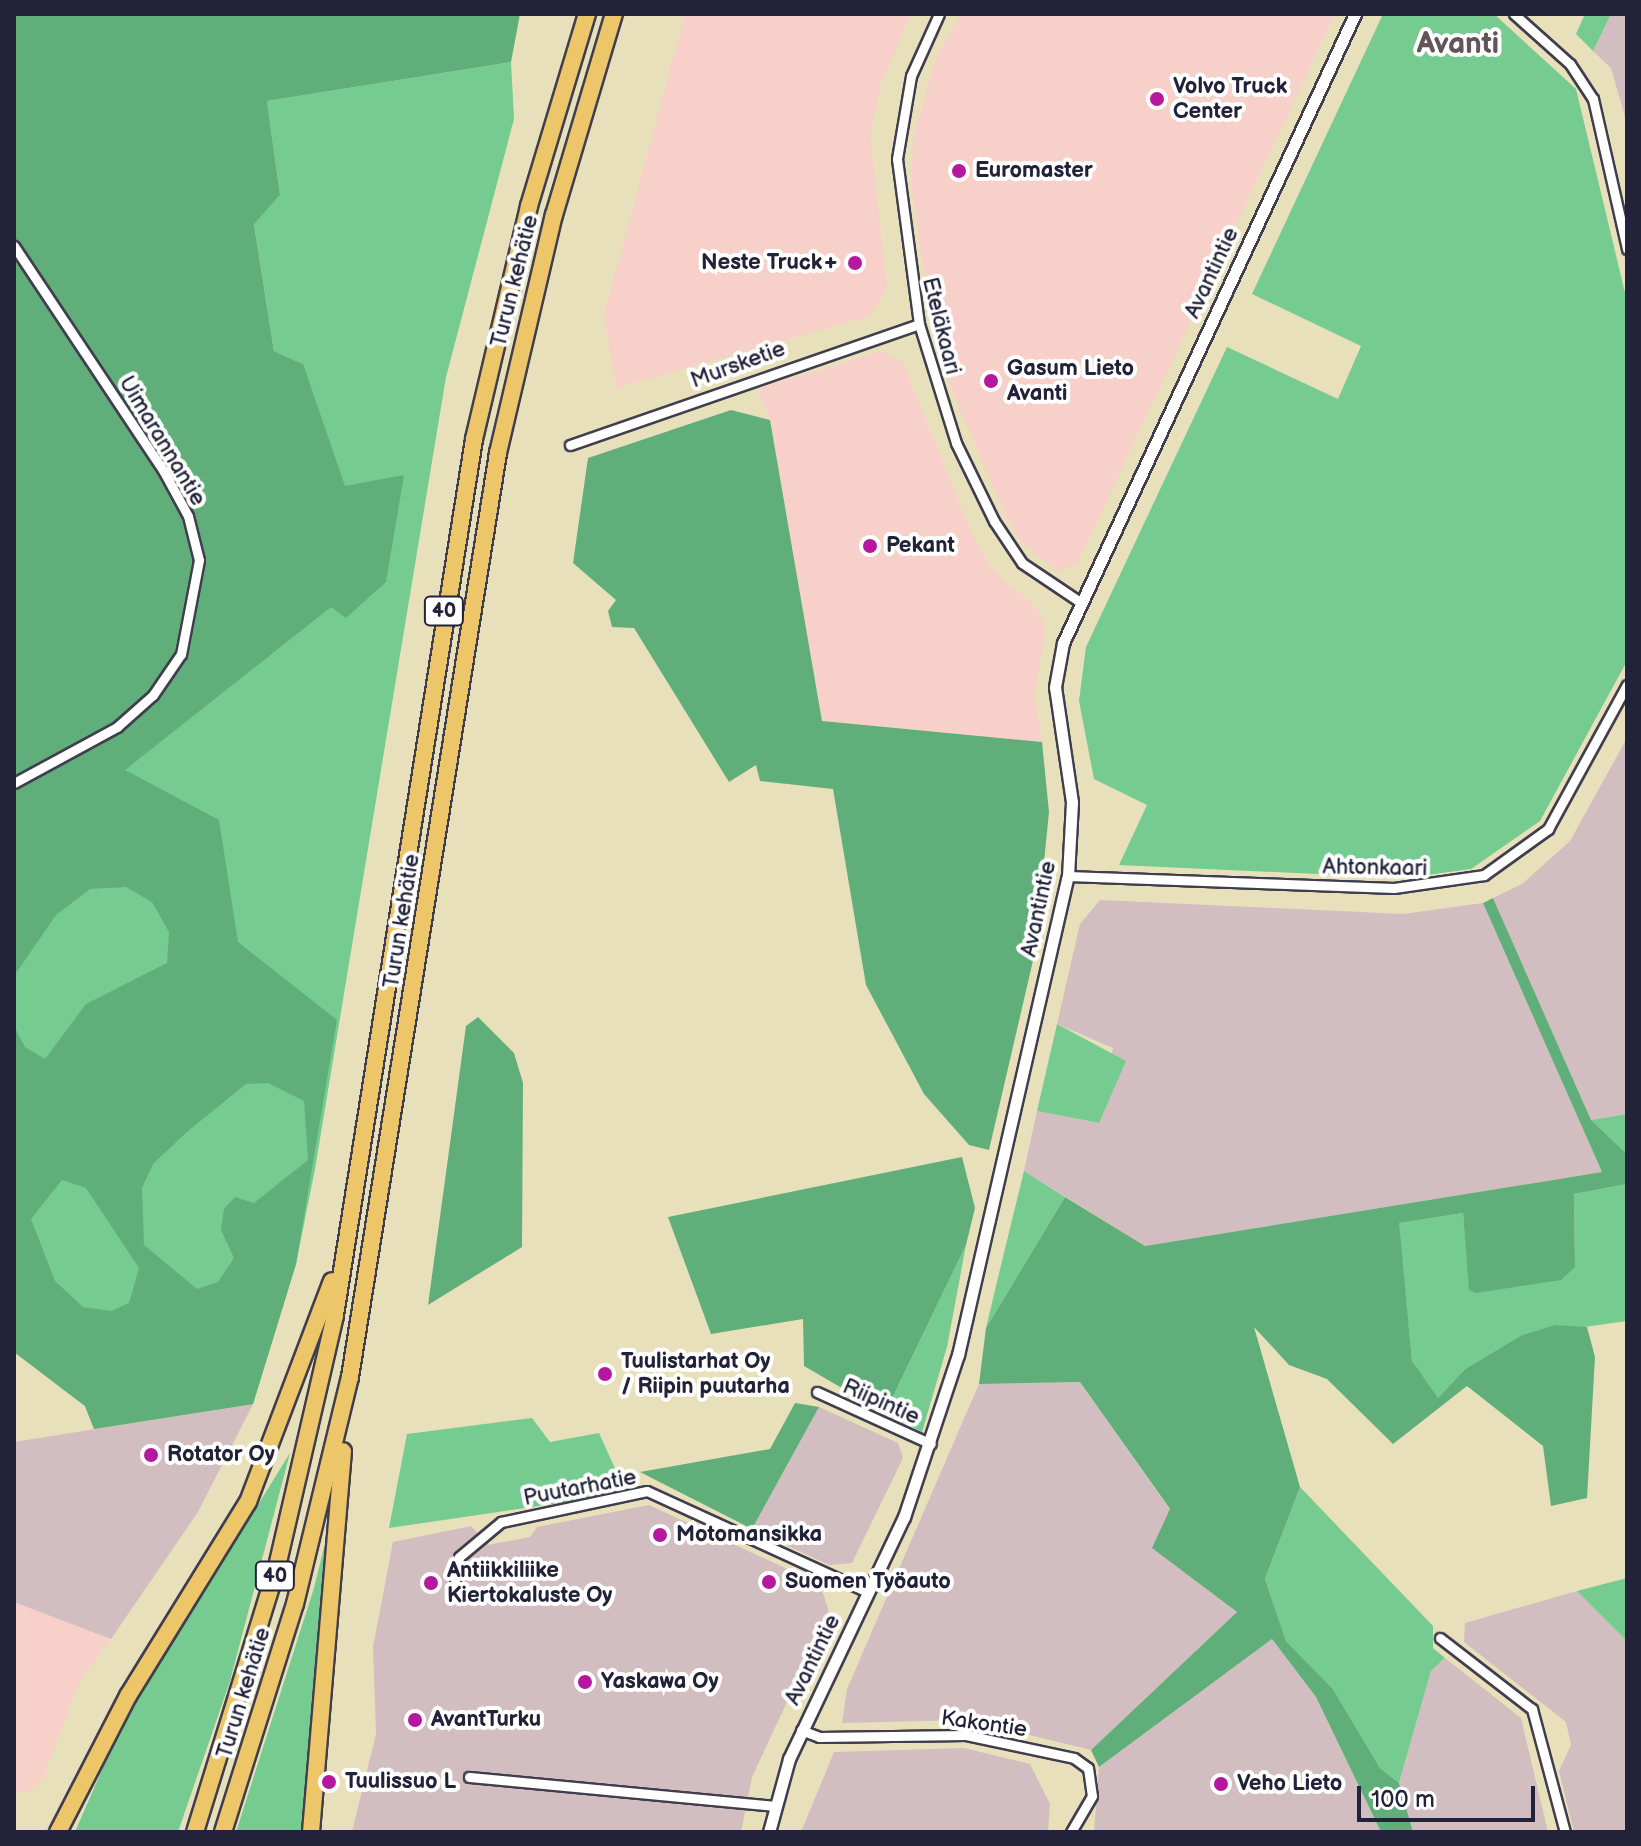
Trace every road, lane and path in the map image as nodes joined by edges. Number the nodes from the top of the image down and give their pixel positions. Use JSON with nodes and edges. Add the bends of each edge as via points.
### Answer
{"nodes":[{"id":1,"x":587,"y":14,"type":"edge"},
{"id":2,"x":614,"y":14,"type":"edge"},
{"id":3,"x":939,"y":14,"type":"edge"},
{"id":4,"x":1355,"y":14,"type":"edge"},
{"id":5,"x":1514,"y":14,"type":"edge"},
{"id":6,"x":14,"y":246,"type":"edge"},
{"id":7,"x":1627,"y":249,"type":"edge"},
{"id":8,"x":919,"y":324,"type":"junction"},
{"id":9,"x":570,"y":445,"type":"dead end"},
{"id":10,"x":1080,"y":602,"type":"junction"},
{"id":11,"x":1627,"y":685,"type":"edge"},
{"id":12,"x":14,"y":783,"type":"edge"},
{"id":13,"x":1068,"y":876,"type":"junction"},
{"id":14,"x":352,"y":1219,"type":"junction"},
{"id":15,"x":350,"y":1377,"type":"junction"},
{"id":16,"x":817,"y":1392,"type":"dead end"},
{"id":17,"x":931,"y":1444,"type":"junction"},
{"id":18,"x":455,"y":1580,"type":"dead end"},
{"id":19,"x":868,"y":1592,"type":"junction"},
{"id":20,"x":1440,"y":1638,"type":"dead end"},
{"id":21,"x":801,"y":1730,"type":"junction"},
{"id":22,"x":469,"y":1777,"type":"dead end"},
{"id":23,"x":774,"y":1806,"type":"junction"},
{"id":24,"x":58,"y":1832,"type":"edge"},
{"id":25,"x":195,"y":1832,"type":"edge"},
{"id":26,"x":223,"y":1832,"type":"edge"},
{"id":27,"x":311,"y":1832,"type":"edge"},
{"id":28,"x":769,"y":1832,"type":"edge"},
{"id":29,"x":1071,"y":1832,"type":"edge"},
{"id":30,"x":1565,"y":1832,"type":"edge"}],
"edges":[{"from":1,"to":14,"type":"highway","name":"Turun kehätie","number":"40","via":[[529,206],[474,439]]},
{"from":2,"to":15,"type":"highway","name":"Turun kehätie","number":"40","via":[[550,229],[498,453]]},
{"from":3,"to":8,"type":"street","name":"Eteläkaari","via":[[911,76],[897,159]]},
{"from":4,"to":10,"type":"street","name":"Avantintie"},
{"from":5,"to":7,"type":"street","via":[[1570,64],[1593,99]]},
{"from":6,"to":12,"type":"street","name":"Uimarannantie","via":[[163,470],[188,516],[199,560],[181,654],[153,695],[117,727]]},
{"from":8,"to":9,"type":"street","name":"Mursketie"},
{"from":8,"to":10,"type":"street","name":"Eteläkaari","via":[[956,443],[994,521],[1022,563]]},
{"from":10,"to":13,"type":"street","name":"Avantintie","via":[[1055,687],[1072,802]]},
{"from":11,"to":13,"type":"street","name":"Ahtonkaari","via":[[1548,829],[1484,875],[1394,888]]},
{"from":13,"to":17,"type":"street","name":"Avantintie"},
{"from":14,"to":24,"type":"highway","via":[[248,1502],[128,1696]]},
{"from":14,"to":25,"type":"highway","name":"Turun kehätie","number":"40","via":[[276,1571]]},
{"from":15,"to":26,"type":"highway","name":"Turun kehätie","number":"40","via":[[295,1604]]},
{"from":15,"to":27,"type":"highway"},
{"from":16,"to":17,"type":"street","name":"Riipintie"},
{"from":17,"to":19,"type":"street","name":"Avantintie"},
{"from":18,"to":19,"type":"street","name":"Puutarhatie","via":[[459,1557],[501,1522],[647,1491]]},
{"from":19,"to":21,"type":"street","name":"Avantintie"},
{"from":20,"to":30,"type":"street","via":[[1532,1709]]},
{"from":21,"to":23,"type":"street","name":"Avantintie"},
{"from":21,"to":29,"type":"street","name":"Kakontie","via":[[819,1737],[966,1735],[1074,1758],[1088,1768],[1092,1796]]},
{"from":22,"to":23,"type":"street"},
{"from":23,"to":28,"type":"street","name":"Avantintie"}]}
